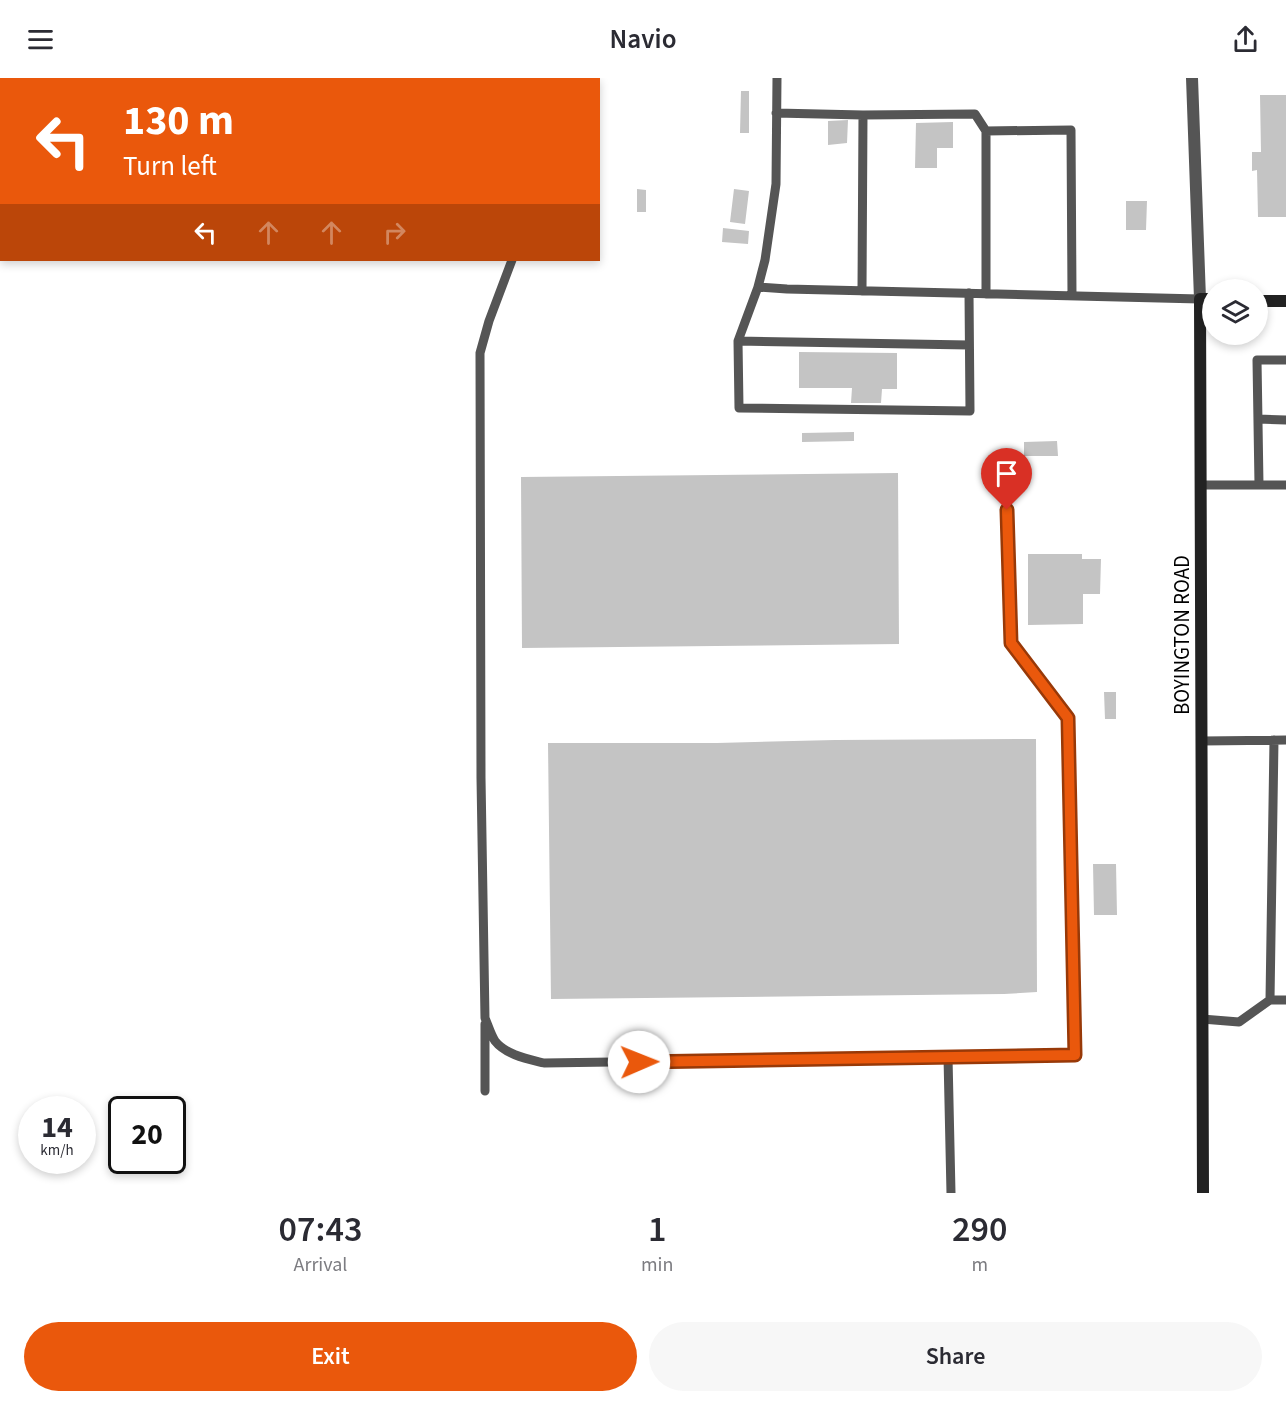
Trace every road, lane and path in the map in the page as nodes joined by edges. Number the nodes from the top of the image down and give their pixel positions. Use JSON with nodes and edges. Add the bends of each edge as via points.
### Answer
{"nodes":[{"id":1,"x":777,"y":78,"type":"edge"},
{"id":2,"x":1192,"y":78,"type":"edge"},
{"id":3,"x":776,"y":113,"type":"junction"},
{"id":4,"x":863,"y":115,"type":"junction"},
{"id":5,"x":986,"y":131,"type":"junction"},
{"id":6,"x":512,"y":261,"type":"edge"},
{"id":7,"x":1205,"y":279,"type":"edge"},
{"id":8,"x":758,"y":287,"type":"junction"},
{"id":9,"x":862,"y":291,"type":"junction"},
{"id":10,"x":969,"y":293,"type":"junction"},
{"id":11,"x":986,"y":294,"type":"junction"},
{"id":12,"x":1072,"y":296,"type":"junction"},
{"id":13,"x":1202,"y":299,"type":"edge"},
{"id":14,"x":1268,"y":301,"type":"edge"},
{"id":15,"x":1286,"y":301,"type":"edge"},
{"id":16,"x":738,"y":340,"type":"junction"},
{"id":17,"x":969,"y":345,"type":"junction"},
{"id":18,"x":1205,"y":345,"type":"edge"},
{"id":19,"x":1286,"y":360,"type":"edge"},
{"id":20,"x":1258,"y":419,"type":"junction"},
{"id":21,"x":1286,"y":420,"type":"edge"},
{"id":22,"x":1006,"y":466,"type":"dead end"},
{"id":23,"x":1201,"y":485,"type":"junction"},
{"id":24,"x":1259,"y":485,"type":"junction"},
{"id":25,"x":1286,"y":485,"type":"edge"},
{"id":26,"x":1274,"y":740,"type":"junction"},
{"id":27,"x":1286,"y":740,"type":"edge"},
{"id":28,"x":1202,"y":741,"type":"junction"},
{"id":29,"x":1270,"y":1000,"type":"junction"},
{"id":30,"x":1286,"y":1000,"type":"edge"},
{"id":31,"x":485,"y":1018,"type":"junction"},
{"id":32,"x":1202,"y":1019,"type":"junction"},
{"id":33,"x":948,"y":1057,"type":"junction"},
{"id":34,"x":485,"y":1091,"type":"dead end"},
{"id":35,"x":951,"y":1193,"type":"edge"},
{"id":36,"x":1203,"y":1193,"type":"edge"}],
"edges":[{"from":1,"to":3,"type":"lane"},
{"from":2,"to":7,"type":"street","name":"BOYINGTON ROAD"},
{"from":3,"to":4,"type":"lane"},
{"from":3,"to":8,"type":"lane","via":[[776,184]]},
{"from":4,"to":5,"type":"lane","via":[[975,114]]},
{"from":4,"to":9,"type":"lane"},
{"from":5,"to":11,"type":"lane"},
{"from":5,"to":12,"type":"lane","via":[[1071,130]]},
{"from":6,"to":31,"type":"lane","via":[[480,353]]},
{"from":8,"to":9,"type":"lane"},
{"from":8,"to":16,"type":"lane"},
{"from":9,"to":10,"type":"lane"},
{"from":10,"to":11,"type":"lane"},
{"from":10,"to":17,"type":"lane"},
{"from":11,"to":12,"type":"lane"},
{"from":12,"to":13,"type":"lane"},
{"from":14,"to":15,"type":"street"},
{"from":16,"to":17,"type":"lane"},
{"from":16,"to":17,"type":"lane","via":[[739,408],[970,411]]},
{"from":18,"to":23,"type":"street","name":"BOYINGTON ROAD"},
{"from":19,"to":20,"type":"lane","via":[[1257,360]]},
{"from":20,"to":21,"type":"lane"},
{"from":20,"to":24,"type":"lane"},
{"from":22,"to":33,"type":"lane","via":[[1011,643],[1068,718],[1075,1055]]},
{"from":23,"to":24,"type":"lane"},
{"from":23,"to":28,"type":"street","name":"BOYINGTON ROAD"},
{"from":24,"to":25,"type":"lane"},
{"from":26,"to":27,"type":"lane"},
{"from":26,"to":28,"type":"lane"},
{"from":26,"to":29,"type":"lane"},
{"from":28,"to":32,"type":"street","name":"BOYINGTON ROAD"},
{"from":29,"to":30,"type":"lane"},
{"from":29,"to":32,"type":"lane","via":[[1239,1022]]},
{"from":31,"to":33,"type":"lane","via":[[495,1041],[527,1059],[544,1063]]},
{"from":31,"to":34,"type":"lane"},
{"from":32,"to":36,"type":"street","name":"BOYINGTON ROAD"},
{"from":33,"to":35,"type":"lane"}]}
